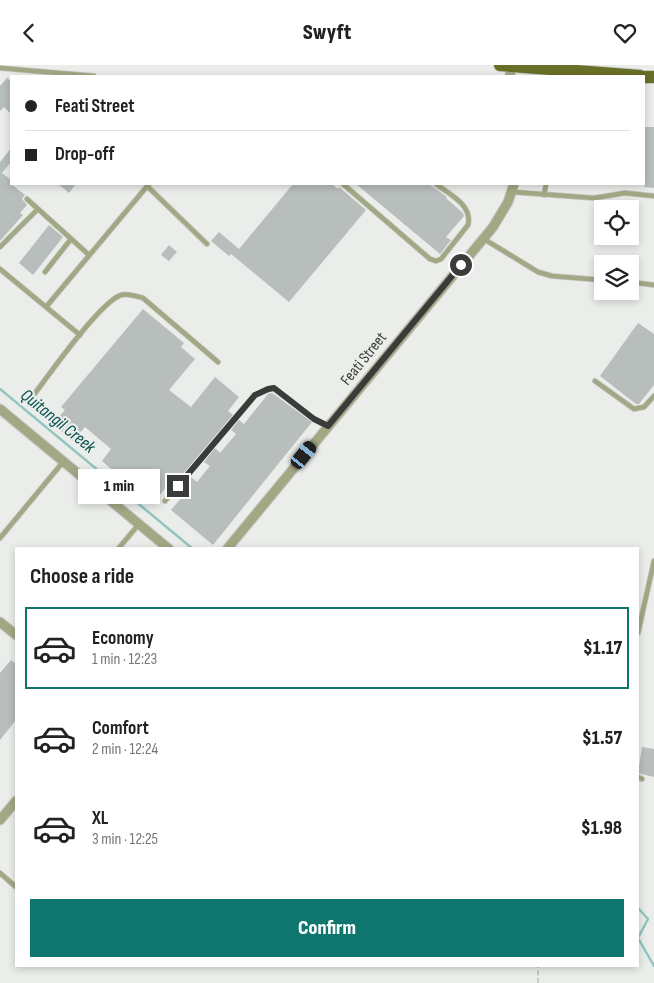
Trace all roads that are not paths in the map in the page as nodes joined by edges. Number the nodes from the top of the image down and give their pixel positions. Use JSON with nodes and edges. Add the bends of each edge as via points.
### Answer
{"nodes":[{"id":1,"x":0,"y":69,"type":"edge"},
{"id":2,"x":507,"y":69,"type":"edge"},
{"id":3,"x":81,"y":75,"type":"edge"},
{"id":4,"x":621,"y":75,"type":"edge"},
{"id":5,"x":148,"y":185,"type":"edge"},
{"id":6,"x":344,"y":185,"type":"edge"},
{"id":7,"x":437,"y":185,"type":"edge"},
{"id":8,"x":546,"y":185,"type":"edge"},
{"id":9,"x":513,"y":188,"type":"edge"},
{"id":10,"x":544,"y":195,"type":"junction"},
{"id":11,"x":654,"y":196,"type":"edge"},
{"id":12,"x":27,"y":199,"type":"dead end"},
{"id":13,"x":38,"y":209,"type":"junction"},
{"id":14,"x":71,"y":239,"type":"junction"},
{"id":15,"x":484,"y":239,"type":"junction"},
{"id":16,"x":207,"y":243,"type":"dead end"},
{"id":17,"x":0,"y":247,"type":"edge"},
{"id":18,"x":89,"y":255,"type":"junction"},
{"id":19,"x":0,"y":269,"type":"edge"},
{"id":20,"x":45,"y":272,"type":"dead end"},
{"id":21,"x":594,"y":279,"type":"edge"},
{"id":22,"x":639,"y":283,"type":"edge"},
{"id":23,"x":654,"y":285,"type":"edge"},
{"id":24,"x":46,"y":307,"type":"junction"},
{"id":25,"x":80,"y":335,"type":"junction"},
{"id":26,"x":218,"y":362,"type":"dead end"},
{"id":27,"x":595,"y":381,"type":"dead end"},
{"id":28,"x":33,"y":396,"type":"dead end"},
{"id":29,"x":654,"y":396,"type":"edge"},
{"id":30,"x":0,"y":409,"type":"edge"},
{"id":31,"x":328,"y":426,"type":"junction"},
{"id":32,"x":63,"y":462,"type":"junction"},
{"id":33,"x":165,"y":501,"type":"dead end"},
{"id":34,"x":139,"y":524,"type":"junction"},
{"id":35,"x":0,"y":538,"type":"edge"},
{"id":36,"x":120,"y":547,"type":"edge"},
{"id":37,"x":167,"y":547,"type":"edge"},
{"id":38,"x":229,"y":547,"type":"edge"},
{"id":39,"x":654,"y":561,"type":"edge"},
{"id":40,"x":0,"y":622,"type":"edge"},
{"id":41,"x":639,"y":628,"type":"edge"},
{"id":42,"x":15,"y":634,"type":"edge"},
{"id":43,"x":15,"y":802,"type":"edge"},
{"id":44,"x":0,"y":820,"type":"edge"},
{"id":45,"x":0,"y":873,"type":"edge"},
{"id":46,"x":15,"y":886,"type":"edge"}],
"edges":[{"from":1,"to":3,"type":"lane"},
{"from":2,"to":4,"type":"main road"},
{"from":5,"to":16,"type":"lane"},
{"from":5,"to":18,"type":"lane"},
{"from":6,"to":7,"type":"lane","via":[[436,261],[468,225],[469,219],[465,207]]},
{"from":8,"to":10,"type":"lane"},
{"from":9,"to":10,"type":"lane"},
{"from":9,"to":15,"type":"street","name":"Feati Street","via":[[502,214]]},
{"from":10,"to":11,"type":"lane","via":[[594,198],[625,193]]},
{"from":12,"to":13,"type":"lane"},
{"from":13,"to":14,"type":"lane"},
{"from":13,"to":17,"type":"lane"},
{"from":14,"to":18,"type":"lane"},
{"from":14,"to":20,"type":"lane"},
{"from":15,"to":21,"type":"lane","via":[[538,272]]},
{"from":15,"to":31,"type":"street","name":"Feati Street"},
{"from":18,"to":24,"type":"lane"},
{"from":19,"to":24,"type":"lane"},
{"from":22,"to":23,"type":"lane"},
{"from":24,"to":25,"type":"lane"},
{"from":25,"to":26,"type":"lane","via":[[112,300],[122,295],[133,295],[143,298]]},
{"from":25,"to":28,"type":"lane"},
{"from":27,"to":29,"type":"lane","via":[[634,409],[644,407]]},
{"from":30,"to":32,"type":"street"},
{"from":31,"to":33,"type":"lane","via":[[273,388],[263,391],[255,395]]},
{"from":31,"to":38,"type":"street","name":"Feati Street"},
{"from":32,"to":34,"type":"street"},
{"from":32,"to":35,"type":"lane"},
{"from":34,"to":36,"type":"lane"},
{"from":34,"to":37,"type":"street"},
{"from":39,"to":41,"type":"lane"},
{"from":40,"to":42,"type":"street"},
{"from":43,"to":44,"type":"street"},
{"from":45,"to":46,"type":"lane"}]}
